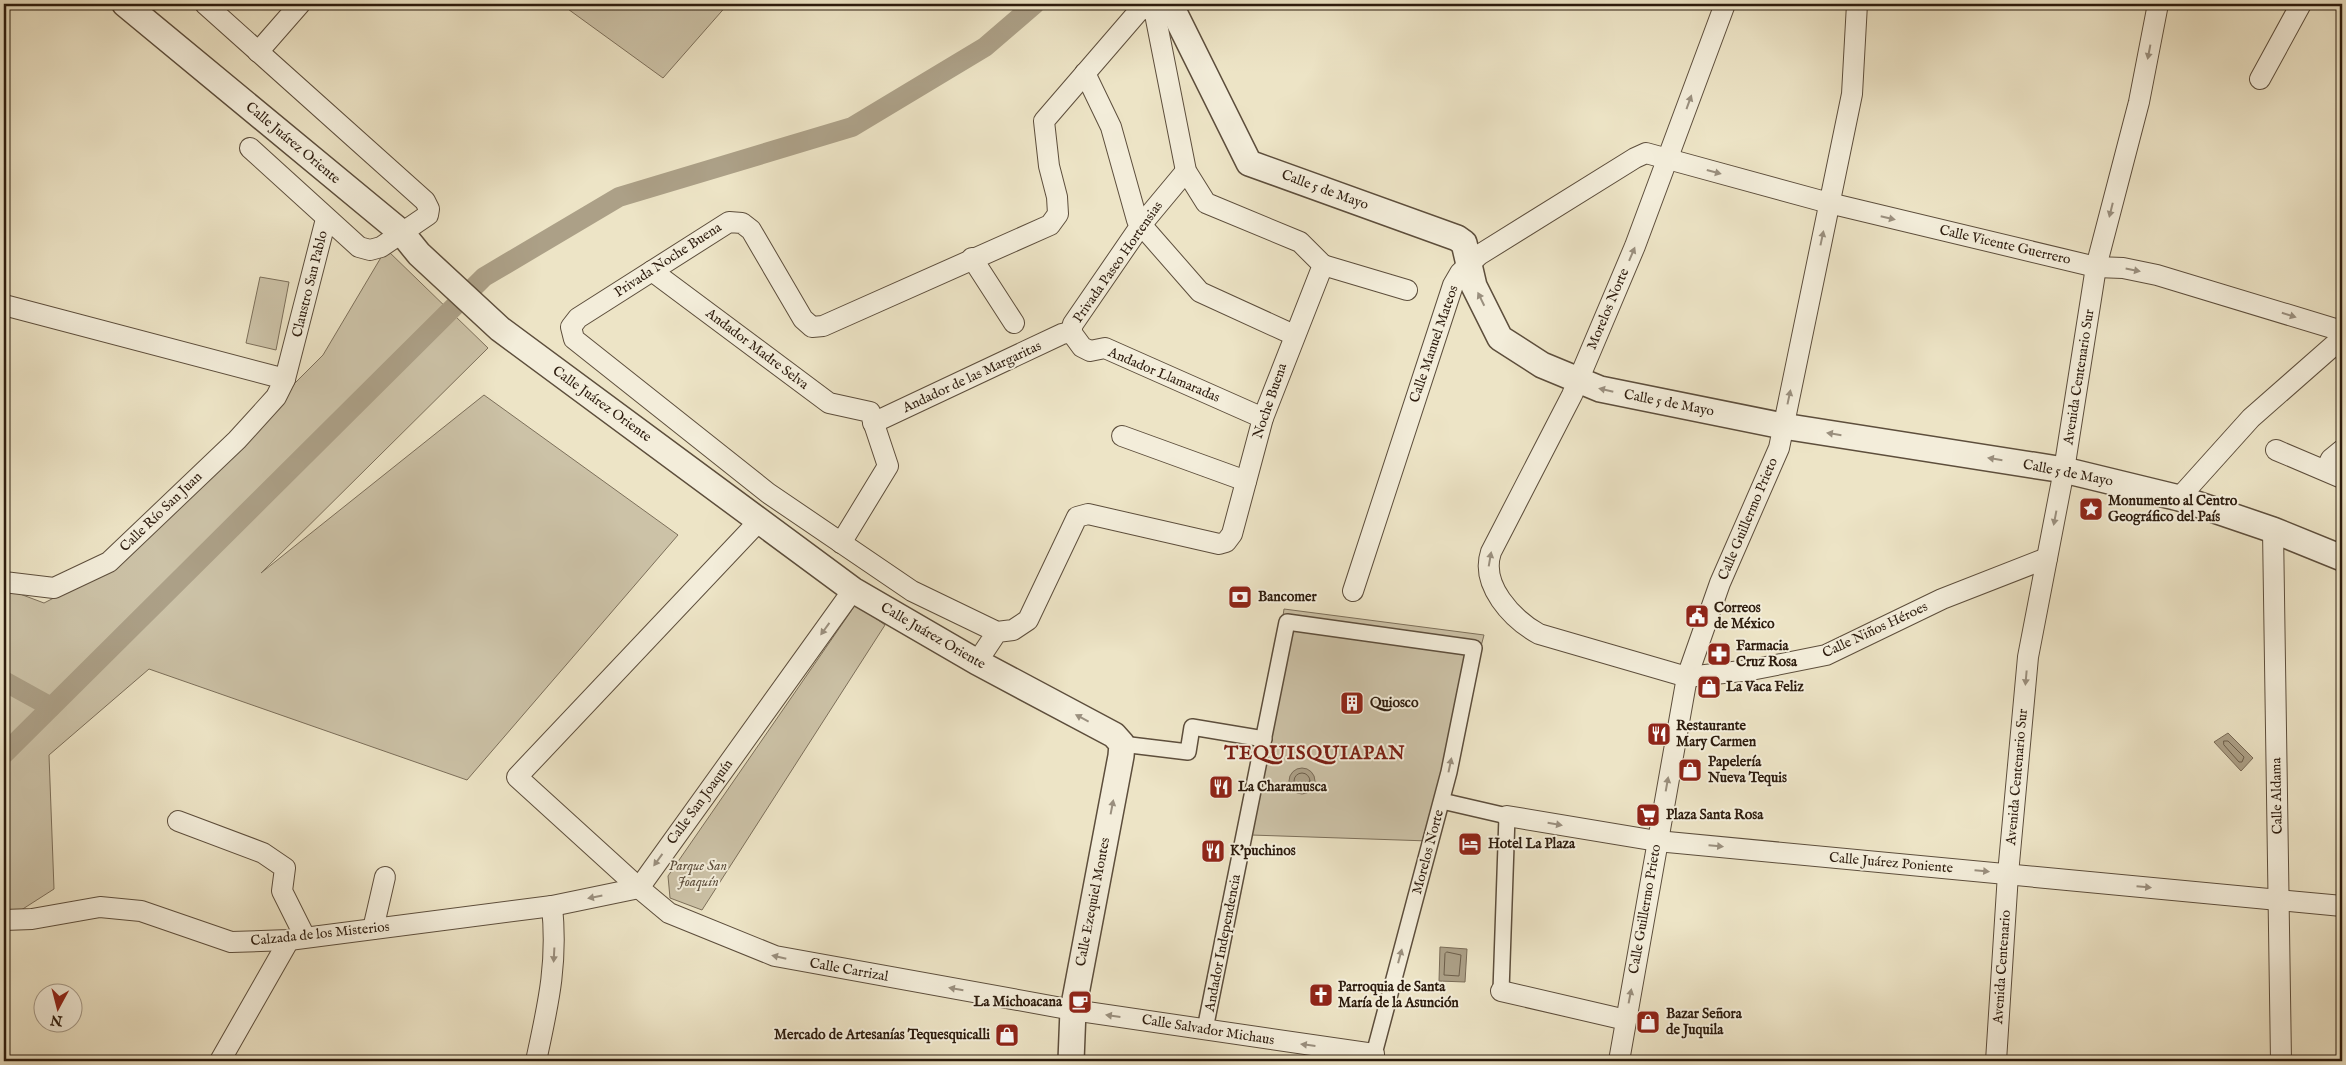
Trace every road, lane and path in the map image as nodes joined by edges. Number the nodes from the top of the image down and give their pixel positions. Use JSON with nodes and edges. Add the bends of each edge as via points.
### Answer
{"nodes":[{"id":1,"x":125,"y":4,"type":"edge"},
{"id":2,"x":205,"y":4,"type":"edge"},
{"id":3,"x":300,"y":4,"type":"edge"},
{"id":4,"x":1725,"y":4,"type":"edge"},
{"id":5,"x":1857,"y":4,"type":"edge"},
{"id":6,"x":2158,"y":4,"type":"edge"},
{"id":7,"x":2301,"y":4,"type":"edge"},
{"id":8,"x":1161,"y":6,"type":"edge"},
{"id":9,"x":258,"y":52,"type":"junction"},
{"id":10,"x":1085,"y":73,"type":"junction"},
{"id":11,"x":2260,"y":79,"type":"dead end"},
{"id":12,"x":250,"y":148,"type":"dead end"},
{"id":13,"x":1667,"y":159,"type":"junction"},
{"id":14,"x":1186,"y":171,"type":"junction"},
{"id":15,"x":1829,"y":203,"type":"junction"},
{"id":16,"x":326,"y":219,"type":"junction"},
{"id":17,"x":1141,"y":225,"type":"junction"},
{"id":18,"x":402,"y":233,"type":"junction"},
{"id":19,"x":972,"y":258,"type":"junction"},
{"id":20,"x":1469,"y":263,"type":"junction"},
{"id":21,"x":1323,"y":265,"type":"junction"},
{"id":22,"x":2096,"y":267,"type":"junction"},
{"id":23,"x":652,"y":271,"type":"junction"},
{"id":24,"x":1407,"y":290,"type":"dead end"},
{"id":25,"x":4,"y":305,"type":"edge"},
{"id":26,"x":1014,"y":323,"type":"dead end"},
{"id":27,"x":2342,"y":331,"type":"edge"},
{"id":28,"x":1071,"y":332,"type":"junction"},
{"id":29,"x":1294,"y":335,"type":"junction"},
{"id":30,"x":2342,"y":338,"type":"edge"},
{"id":31,"x":285,"y":379,"type":"junction"},
{"id":32,"x":1578,"y":380,"type":"junction"},
{"id":33,"x":871,"y":418,"type":"junction"},
{"id":34,"x":1262,"y":418,"type":"junction"},
{"id":35,"x":1784,"y":426,"type":"junction"},
{"id":36,"x":1122,"y":436,"type":"dead end"},
{"id":37,"x":2276,"y":450,"type":"dead end"},
{"id":38,"x":2342,"y":450,"type":"edge"},
{"id":39,"x":2064,"y":470,"type":"junction"},
{"id":40,"x":2334,"y":474,"type":"edge"},
{"id":41,"x":1246,"y":481,"type":"junction"},
{"id":42,"x":2179,"y":498,"type":"junction"},
{"id":43,"x":760,"y":520,"type":"junction"},
{"id":44,"x":2273,"y":530,"type":"junction"},
{"id":45,"x":841,"y":543,"type":"junction"},
{"id":46,"x":2047,"y":558,"type":"junction"},
{"id":47,"x":2342,"y":558,"type":"edge"},
{"id":48,"x":4,"y":582,"type":"edge"},
{"id":49,"x":853,"y":590,"type":"junction"},
{"id":50,"x":1353,"y":591,"type":"dead end"},
{"id":51,"x":1503,"y":604,"type":"joint"},
{"id":52,"x":1287,"y":622,"type":"joint"},
{"id":53,"x":998,"y":632,"type":"junction"},
{"id":54,"x":977,"y":662,"type":"junction"},
{"id":55,"x":1687,"y":677,"type":"junction"},
{"id":56,"x":1264,"y":738,"type":"junction"},
{"id":57,"x":1122,"y":744,"type":"junction"},
{"id":58,"x":1442,"y":801,"type":"junction"},
{"id":59,"x":1507,"y":816,"type":"junction"},
{"id":60,"x":178,"y":821,"type":"dead end"},
{"id":61,"x":1657,"y":841,"type":"junction"},
{"id":62,"x":2008,"y":874,"type":"junction"},
{"id":63,"x":385,"y":877,"type":"dead end"},
{"id":64,"x":639,"y":888,"type":"junction"},
{"id":65,"x":2278,"y":900,"type":"junction"},
{"id":66,"x":552,"y":906,"type":"junction"},
{"id":67,"x":2342,"y":906,"type":"edge"},
{"id":68,"x":4,"y":920,"type":"edge"},
{"id":69,"x":373,"y":929,"type":"junction"},
{"id":70,"x":297,"y":938,"type":"junction"},
{"id":71,"x":1501,"y":991,"type":"joint"},
{"id":72,"x":1073,"y":1010,"type":"junction"},
{"id":73,"x":1626,"y":1020,"type":"junction"},
{"id":74,"x":1205,"y":1029,"type":"junction"},
{"id":75,"x":1373,"y":1057,"type":"edge"},
{"id":76,"x":220,"y":1061,"type":"edge"},
{"id":77,"x":536,"y":1061,"type":"edge"},
{"id":78,"x":1071,"y":1061,"type":"edge"},
{"id":79,"x":1619,"y":1061,"type":"edge"},
{"id":80,"x":1996,"y":1061,"type":"edge"},
{"id":81,"x":2281,"y":1061,"type":"edge"}],
"edges":[{"from":1,"to":18,"type":"street","name":"Calle Juárez Oriente"},
{"from":2,"to":9,"type":"street"},
{"from":3,"to":9,"type":"street"},
{"from":13,"to":4,"type":"street","name":"Morelos Norte","one_way":true},
{"from":5,"to":15,"type":"street","name":"Calle Guillermo Prieto","via":[[1852,94]]},
{"from":6,"to":22,"type":"street","name":"Avenida Centenario Sur","one_way":true,"via":[[2139,102]]},
{"from":7,"to":11,"type":"street"},
{"from":8,"to":10,"type":"street","name":"Privada Noche Buena","via":[[1138,12]]},
{"from":8,"to":14,"type":"street","via":[[1155,14]]},
{"from":8,"to":20,"type":"street","name":"Calle 5 de Mayo","via":[[1249,163],[1457,238],[1464,242]]},
{"from":9,"to":18,"type":"street","name":"Claustro San Pablo","via":[[425,201],[430,209],[428,215]]},
{"from":10,"to":17,"type":"street","via":[[1111,127]]},
{"from":10,"to":19,"type":"street","name":"Privada Noche Buena","via":[[1044,120],[1049,166],[1058,197],[1058,214],[1050,225]]},
{"from":12,"to":16,"type":"street"},
{"from":13,"to":15,"type":"street","name":"Calle Vicente Guerrero","one_way":true},
{"from":13,"to":20,"type":"street","name":"Calle Manuel Mateos","via":[[1646,153],[1634,158]]},
{"from":32,"to":13,"type":"street","name":"Morelos Norte","one_way":true,"via":[[1635,246]]},
{"from":14,"to":17,"type":"street","name":"Privada Paseo Hortensias"},
{"from":14,"to":21,"type":"street","via":[[1206,203],[1300,242]]},
{"from":15,"to":22,"type":"street","name":"Calle Vicente Guerrero","one_way":true},
{"from":35,"to":15,"type":"street","name":"Calle Guillermo Prieto","one_way":true},
{"from":16,"to":18,"type":"street","name":"Claustro San Pablo","via":[[359,247],[370,250],[381,248]]},
{"from":16,"to":31,"type":"street","name":"Claustro San Pablo"},
{"from":17,"to":28,"type":"street","name":"Privada Paseo Hortensias","via":[[1073,324]]},
{"from":17,"to":29,"type":"street","via":[[1200,292]]},
{"from":18,"to":43,"type":"street","name":"Calle Juárez Oriente","via":[[419,254],[500,328]]},
{"from":19,"to":23,"type":"street","name":"Privada Noche Buena","via":[[822,326],[812,327],[803,319],[751,230],[742,223],[728,222]]},
{"from":19,"to":26,"type":"street"},
{"from":32,"to":20,"type":"street","name":"Calle 5 de Mayo","one_way":true,"via":[[1542,365],[1500,338],[1474,286]]},
{"from":20,"to":50,"type":"street","name":"Calle Manuel Mateos","via":[[1453,285]]},
{"from":21,"to":24,"type":"street"},
{"from":21,"to":29,"type":"street","name":"Noche Buena"},
{"from":22,"to":27,"type":"street","name":"Calle Vicente Guerrero","one_way":true,"via":[[2123,268],[2156,275]]},
{"from":22,"to":39,"type":"street","name":"Avenida Centenario Sur"},
{"from":23,"to":33,"type":"street","name":"Andador Madre Selva","via":[[829,403]]},
{"from":23,"to":45,"type":"street","name":"Privada Noche Buena","via":[[578,318],[571,327],[574,338],[768,493]]},
{"from":25,"to":31,"type":"street"},
{"from":28,"to":33,"type":"street","name":"Andador de las Margaritas"},
{"from":28,"to":34,"type":"street","name":"Andador Llamaradas","via":[[1082,347],[1090,351],[1105,348]]},
{"from":29,"to":34,"type":"street","name":"Noche Buena"},
{"from":30,"to":42,"type":"street","via":[[2251,418]]},
{"from":31,"to":48,"type":"street","name":"Calle Río San Juan","via":[[276,397],[237,440],[109,562],[54,588]]},
{"from":35,"to":32,"type":"street","name":"Calle 5 de Mayo","one_way":true,"via":[[1600,389]]},
{"from":51,"to":32,"type":"street","name":"Morelos Norte","one_way":true,"via":[[1490,575],[1487,562],[1490,552]]},
{"from":33,"to":45,"type":"street","via":[[888,466]]},
{"from":34,"to":41,"type":"street","name":"Noche Buena"},
{"from":39,"to":35,"type":"street","name":"Calle 5 de Mayo","one_way":true},
{"from":35,"to":55,"type":"street","name":"Calle Guillermo Prieto","via":[[1779,448],[1720,583]]},
{"from":36,"to":41,"type":"street"},
{"from":37,"to":40,"type":"street"},
{"from":38,"to":40,"type":"street","via":[[2331,459]]},
{"from":39,"to":42,"type":"street","name":"Calle 5 de Mayo"},
{"from":39,"to":46,"type":"street","name":"Avenida Centenario Sur","one_way":true},
{"from":41,"to":53,"type":"street","name":"Noche Buena","via":[[1232,534],[1226,542],[1219,544],[1088,514],[1077,518],[1028,620],[1013,630]]},
{"from":42,"to":44,"type":"street","name":"Calle 5 de Mayo"},
{"from":43,"to":49,"type":"street","name":"Calle Juárez Oriente"},
{"from":43,"to":64,"type":"street","name":"Calle Carrizal","via":[[517,777]]},
{"from":44,"to":47,"type":"street","name":"Calle 5 de Mayo"},
{"from":44,"to":65,"type":"street","name":"Calle Aldama"},
{"from":45,"to":53,"type":"street","name":"Privada Noche Buena","via":[[912,591]]},
{"from":46,"to":55,"type":"street","name":"Calle Niños Héroes","via":[[1942,599],[1826,655],[1751,670]]},
{"from":46,"to":62,"type":"street","name":"Avenida Centenario Sur","one_way":true,"via":[[2028,657]]},
{"from":49,"to":54,"type":"street","name":"Calle Juárez Oriente"},
{"from":49,"to":64,"type":"street","name":"Calle San Joaquín","one_way":true},
{"from":51,"to":55,"type":"street","name":"Calle Niños Héroes","via":[[1525,626],[1539,634]]},
{"from":52,"to":56,"type":"street","name":"Andador Independencia"},
{"from":58,"to":52,"type":"street","name":"Morelos Norte","one_way":true,"via":[[1474,648]]},
{"from":53,"to":54,"type":"street"},
{"from":57,"to":54,"type":"street","name":"Calle Juárez Oriente","one_way":true,"via":[[1114,735]]},
{"from":61,"to":55,"type":"street","name":"Calle Guillermo Prieto","one_way":true},
{"from":56,"to":57,"type":"street","via":[[1192,728],[1188,752]]},
{"from":56,"to":74,"type":"street","name":"Andador Independencia"},
{"from":72,"to":57,"type":"street","name":"Calle Ezequiel Montes","one_way":true},
{"from":58,"to":59,"type":"street","name":"Calle Juárez Poniente"},
{"from":75,"to":58,"type":"street","name":"Morelos Norte","one_way":true},
{"from":59,"to":61,"type":"street","name":"Calle Juárez Poniente","one_way":true},
{"from":59,"to":71,"type":"street"},
{"from":60,"to":70,"type":"street","via":[[263,853],[284,868],[282,890]]},
{"from":61,"to":62,"type":"street","name":"Calle Juárez Poniente","one_way":true},
{"from":73,"to":61,"type":"street","name":"Calle Guillermo Prieto","one_way":true},
{"from":62,"to":65,"type":"street","name":"Calle Juárez Poniente","one_way":true},
{"from":62,"to":80,"type":"street","name":"Avenida Centenario"},
{"from":63,"to":69,"type":"street"},
{"from":64,"to":66,"type":"street","one_way":true},
{"from":72,"to":64,"type":"street","name":"Calle Carrizal","one_way":true,"via":[[774,956],[669,913]]},
{"from":65,"to":67,"type":"street","name":"Calle Juárez Poniente"},
{"from":65,"to":81,"type":"street","name":"Calle Aldama"},
{"from":66,"to":69,"type":"street","name":"Calzada de los Misterios"},
{"from":66,"to":77,"type":"street","one_way":true,"via":[[555,938],[553,977]]},
{"from":68,"to":70,"type":"street","name":"Calzada de los Misterios","via":[[100,908],[141,911],[231,942]]},
{"from":69,"to":70,"type":"street","name":"Calzada de los Misterios"},
{"from":70,"to":76,"type":"street"},
{"from":71,"to":73,"type":"street"},
{"from":74,"to":72,"type":"street","name":"Calle Salvador Michaus","one_way":true},
{"from":72,"to":78,"type":"street","name":"Calle Ezequiel Montes"},
{"from":73,"to":79,"type":"street","name":"Calle Guillermo Prieto"},
{"from":75,"to":74,"type":"street","name":"Calle Salvador Michaus","one_way":true}]}
